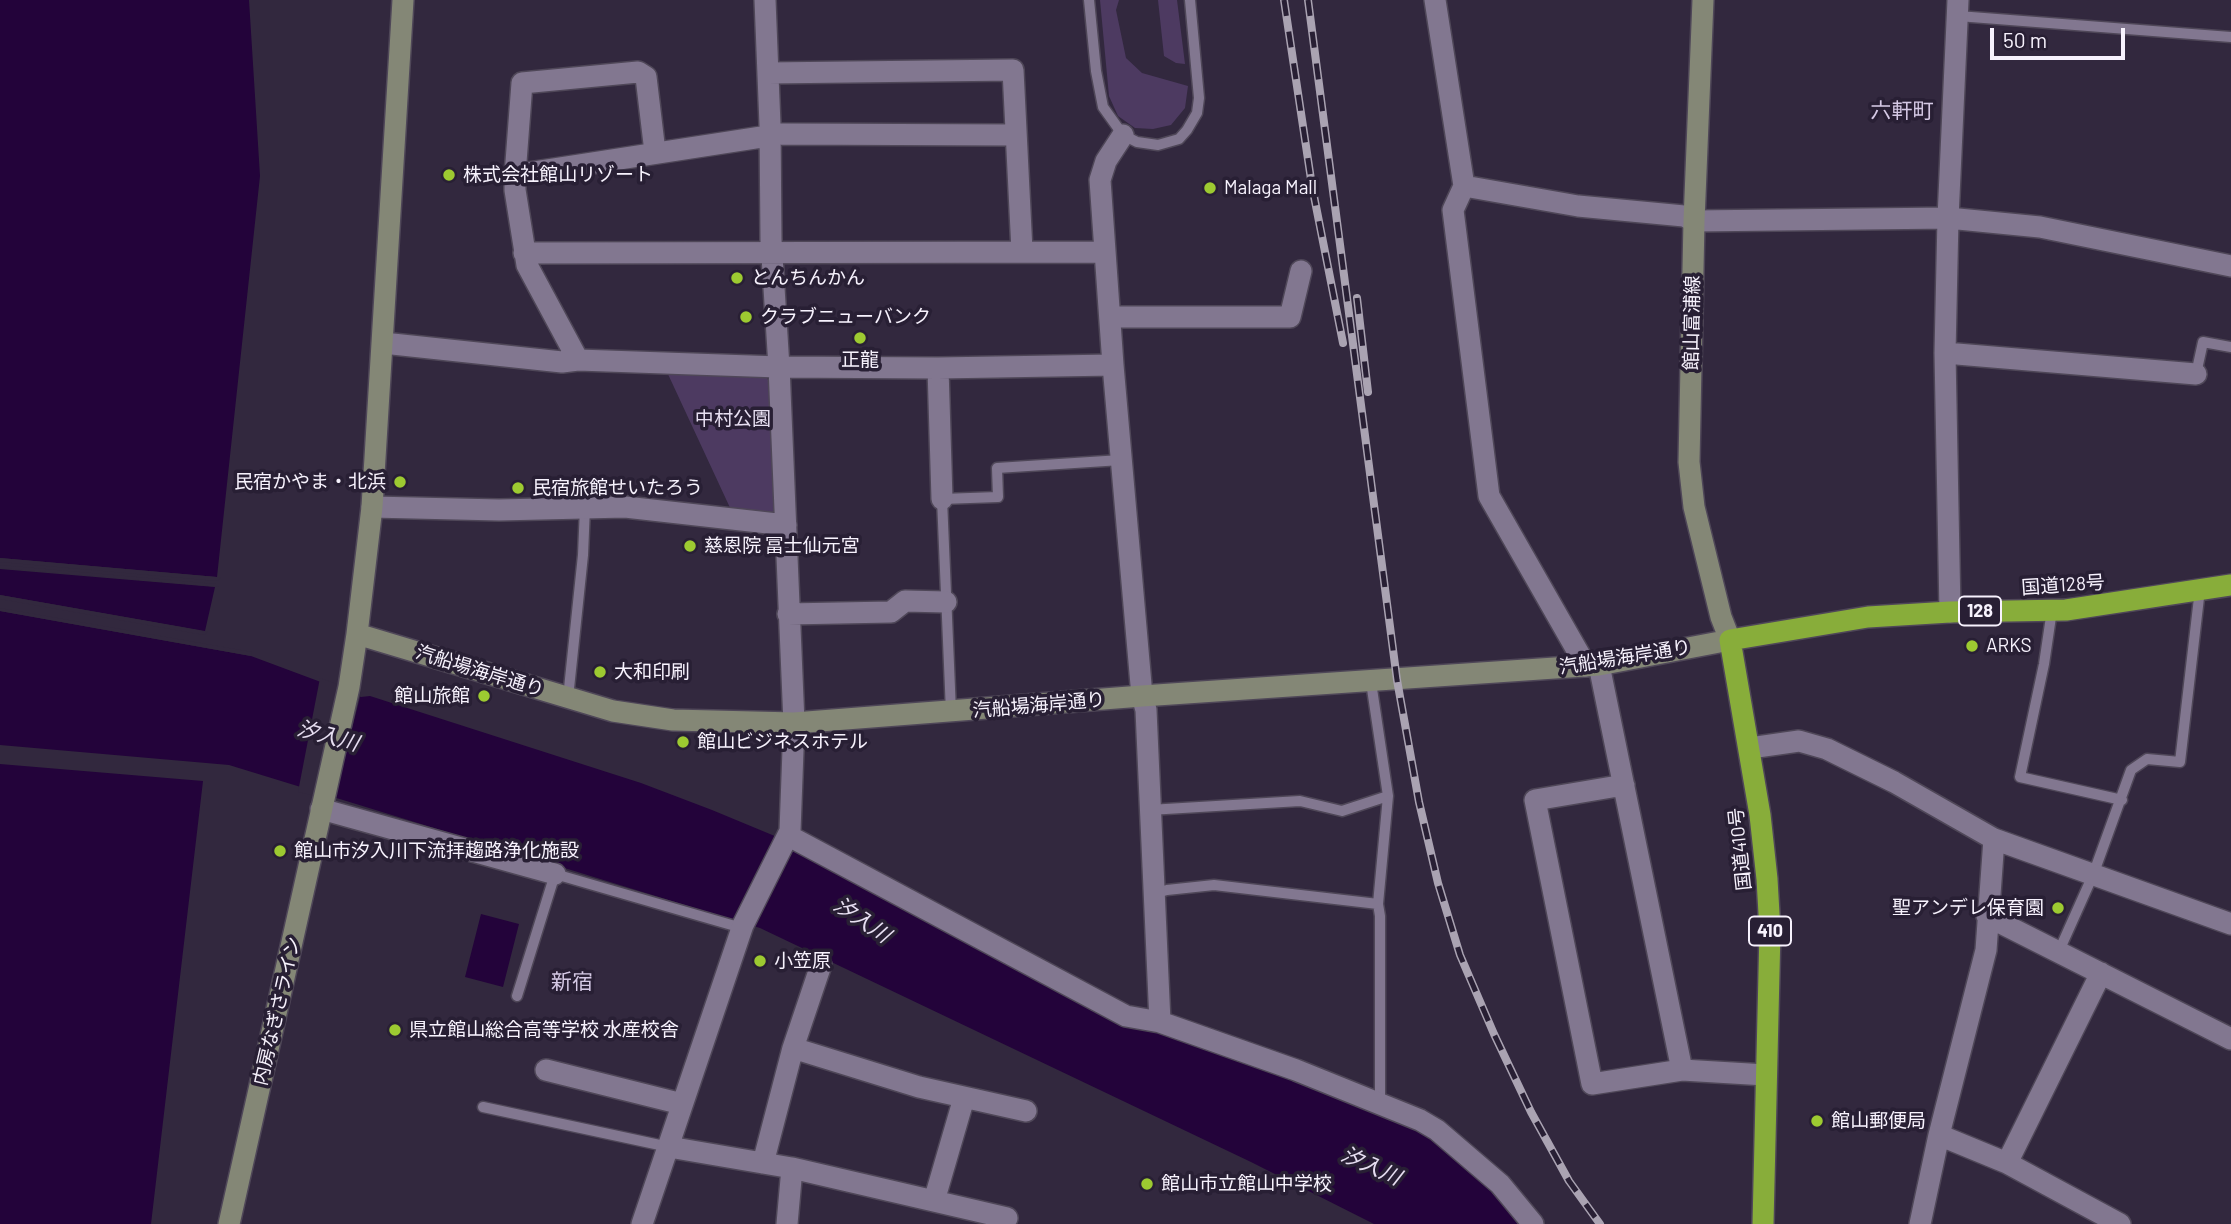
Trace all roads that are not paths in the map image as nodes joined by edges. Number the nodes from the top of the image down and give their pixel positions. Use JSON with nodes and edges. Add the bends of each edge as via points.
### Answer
{"nodes":[{"id":1,"x":403,"y":0,"type":"edge"},
{"id":2,"x":765,"y":0,"type":"edge"},
{"id":3,"x":1089,"y":0,"type":"edge"},
{"id":4,"x":1191,"y":0,"type":"edge"},
{"id":5,"x":1435,"y":0,"type":"edge"},
{"id":6,"x":1703,"y":0,"type":"edge"},
{"id":7,"x":1958,"y":8,"type":"edge"},
{"id":8,"x":2231,"y":37,"type":"edge"},
{"id":9,"x":768,"y":73,"type":"junction"},
{"id":10,"x":1015,"y":135,"type":"junction"},
{"id":11,"x":1123,"y":135,"type":"junction"},
{"id":12,"x":769,"y":136,"type":"junction"},
{"id":13,"x":655,"y":152,"type":"junction"},
{"id":14,"x":515,"y":175,"type":"junction"},
{"id":15,"x":1464,"y":186,"type":"junction"},
{"id":16,"x":1948,"y":218,"type":"junction"},
{"id":17,"x":1694,"y":221,"type":"junction"},
{"id":18,"x":1022,"y":251,"type":"junction"},
{"id":19,"x":1105,"y":251,"type":"junction"},
{"id":20,"x":774,"y":252,"type":"junction"},
{"id":21,"x":524,"y":253,"type":"junction"},
{"id":22,"x":2231,"y":266,"type":"edge"},
{"id":23,"x":1301,"y":271,"type":"dead end"},
{"id":24,"x":1110,"y":317,"type":"junction"},
{"id":25,"x":383,"y":343,"type":"junction"},
{"id":26,"x":2231,"y":347,"type":"edge"},
{"id":27,"x":1945,"y":354,"type":"junction"},
{"id":28,"x":578,"y":360,"type":"junction"},
{"id":29,"x":1113,"y":365,"type":"junction"},
{"id":30,"x":779,"y":367,"type":"junction"},
{"id":31,"x":938,"y":368,"type":"junction"},
{"id":32,"x":2196,"y":374,"type":"joint"},
{"id":33,"x":1121,"y":460,"type":"junction"},
{"id":34,"x":942,"y":499,"type":"junction"},
{"id":35,"x":372,"y":507,"type":"junction"},
{"id":36,"x":585,"y":507,"type":"junction"},
{"id":37,"x":786,"y":525,"type":"junction"},
{"id":38,"x":2231,"y":585,"type":"edge"},
{"id":39,"x":2200,"y":589,"type":"junction"},
{"id":40,"x":946,"y":602,"type":"junction"},
{"id":41,"x":2052,"y":610,"type":"junction"},
{"id":42,"x":1950,"y":612,"type":"junction"},
{"id":43,"x":788,"y":614,"type":"junction"},
{"id":44,"x":358,"y":634,"type":"junction"},
{"id":45,"x":1730,"y":640,"type":"junction"},
{"id":46,"x":1593,"y":666,"type":"junction"},
{"id":47,"x":1371,"y":682,"type":"junction"},
{"id":48,"x":1142,"y":696,"type":"junction"},
{"id":49,"x":568,"y":698,"type":"junction"},
{"id":50,"x":951,"y":712,"type":"junction"},
{"id":51,"x":794,"y":723,"type":"junction"},
{"id":52,"x":1749,"y":748,"type":"junction"},
{"id":53,"x":1624,"y":786,"type":"junction"},
{"id":54,"x":1388,"y":796,"type":"junction"},
{"id":55,"x":2122,"y":800,"type":"junction"},
{"id":56,"x":323,"y":804,"type":"junction"},
{"id":57,"x":1149,"y":810,"type":"junction"},
{"id":58,"x":788,"y":838,"type":"junction"},
{"id":59,"x":1994,"y":839,"type":"junction"},
{"id":60,"x":555,"y":874,"type":"junction"},
{"id":61,"x":2093,"y":875,"type":"junction"},
{"id":62,"x":1153,"y":894,"type":"junction"},
{"id":63,"x":1378,"y":904,"type":"junction"},
{"id":64,"x":1987,"y":916,"type":"junction"},
{"id":65,"x":2231,"y":924,"type":"edge"},
{"id":66,"x":743,"y":927,"type":"junction"},
{"id":67,"x":2059,"y":951,"type":"junction"},
{"id":68,"x":821,"y":965,"type":"dead end"},
{"id":69,"x":2101,"y":973,"type":"junction"},
{"id":70,"x":517,"y":996,"type":"dead end"},
{"id":71,"x":1160,"y":1022,"type":"junction"},
{"id":72,"x":2231,"y":1039,"type":"edge"},
{"id":73,"x":793,"y":1048,"type":"junction"},
{"id":74,"x":546,"y":1070,"type":"dead end"},
{"id":75,"x":1682,"y":1070,"type":"junction"},
{"id":76,"x":1766,"y":1075,"type":"junction"},
{"id":77,"x":964,"y":1098,"type":"junction"},
{"id":78,"x":1380,"y":1102,"type":"junction"},
{"id":79,"x":682,"y":1104,"type":"junction"},
{"id":80,"x":483,"y":1107,"type":"dead end"},
{"id":81,"x":1026,"y":1111,"type":"dead end"},
{"id":82,"x":1939,"y":1135,"type":"junction"},
{"id":83,"x":669,"y":1147,"type":"junction"},
{"id":84,"x":2007,"y":1163,"type":"junction"},
{"id":85,"x":763,"y":1164,"type":"junction"},
{"id":86,"x":792,"y":1168,"type":"junction"},
{"id":87,"x":934,"y":1201,"type":"junction"},
{"id":88,"x":1007,"y":1218,"type":"dead end"},
{"id":89,"x":229,"y":1224,"type":"edge"},
{"id":90,"x":642,"y":1224,"type":"edge"},
{"id":91,"x":787,"y":1224,"type":"edge"},
{"id":92,"x":1533,"y":1224,"type":"edge"},
{"id":93,"x":1763,"y":1224,"type":"edge"},
{"id":94,"x":1920,"y":1224,"type":"edge"},
{"id":95,"x":2120,"y":1224,"type":"edge"}],
"edges":[{"from":1,"to":25,"type":"street","name":"内房なぎさライン"},
{"from":2,"to":9,"type":"street"},
{"from":3,"to":11,"type":"lane","via":[[1103,107]]},
{"from":4,"to":11,"type":"lane","via":[[1197,113],[1179,139],[1168,144],[1149,145]]},
{"from":5,"to":15,"type":"street"},
{"from":6,"to":17,"type":"street","name":"館山富浦線"},
{"from":7,"to":8,"type":"lane"},
{"from":7,"to":16,"type":"street"},
{"from":9,"to":10,"type":"street","via":[[1013,70]]},
{"from":9,"to":12,"type":"street"},
{"from":10,"to":12,"type":"street"},
{"from":10,"to":18,"type":"street"},
{"from":11,"to":19,"type":"street","via":[[1100,180]]},
{"from":12,"to":13,"type":"street"},
{"from":12,"to":20,"type":"street"},
{"from":13,"to":14,"type":"street"},
{"from":13,"to":14,"type":"street","via":[[646,77],[638,72],[522,83]]},
{"from":14,"to":21,"type":"street"},
{"from":15,"to":17,"type":"street"},
{"from":15,"to":46,"type":"street","via":[[1454,210],[1455,226],[1489,496]]},
{"from":16,"to":17,"type":"street"},
{"from":16,"to":22,"type":"street","via":[[2040,227]]},
{"from":16,"to":27,"type":"street"},
{"from":17,"to":45,"type":"street","name":"館山富浦線","via":[[1689,462],[1694,507]]},
{"from":18,"to":19,"type":"street"},
{"from":18,"to":20,"type":"street"},
{"from":19,"to":24,"type":"street"},
{"from":20,"to":21,"type":"street"},
{"from":20,"to":30,"type":"street"},
{"from":21,"to":28,"type":"street"},
{"from":23,"to":24,"type":"street","via":[[1290,317]]},
{"from":24,"to":29,"type":"street"},
{"from":25,"to":28,"type":"street"},
{"from":25,"to":35,"type":"street","name":"内房なぎさライン"},
{"from":26,"to":32,"type":"lane","via":[[2203,342]]},
{"from":27,"to":32,"type":"street"},
{"from":27,"to":42,"type":"street"},
{"from":28,"to":30,"type":"street"},
{"from":29,"to":31,"type":"street"},
{"from":29,"to":33,"type":"street"},
{"from":30,"to":31,"type":"street"},
{"from":30,"to":37,"type":"street"},
{"from":31,"to":34,"type":"street"},
{"from":33,"to":34,"type":"lane","via":[[997,468],[998,497]]},
{"from":33,"to":48,"type":"street"},
{"from":34,"to":40,"type":"lane"},
{"from":35,"to":36,"type":"street"},
{"from":35,"to":44,"type":"street","name":"内房なぎさライン"},
{"from":36,"to":37,"type":"street"},
{"from":36,"to":49,"type":"lane"},
{"from":37,"to":43,"type":"street"},
{"from":38,"to":39,"type":"highway","name":"国道128号","number":"128"},
{"from":39,"to":41,"type":"highway","name":"国道128号","number":"128"},
{"from":39,"to":55,"type":"lane","via":[[2180,762],[2147,759],[2131,769]]},
{"from":40,"to":43,"type":"street","via":[[905,601],[891,612]]},
{"from":40,"to":50,"type":"lane"},
{"from":41,"to":42,"type":"highway","name":"国道128号","number":"128"},
{"from":41,"to":55,"type":"lane","via":[[2020,777]]},
{"from":42,"to":45,"type":"highway","name":"国道128号","number":"128","via":[[1868,617]]},
{"from":43,"to":51,"type":"street"},
{"from":44,"to":49,"type":"street","name":"汽船場海岸通り"},
{"from":44,"to":56,"type":"street","name":"内房なぎさライン"},
{"from":45,"to":46,"type":"street","name":"汽船場海岸通り"},
{"from":45,"to":52,"type":"highway","name":"国道410号","number":"410"},
{"from":46,"to":47,"type":"street","name":"汽船場海岸通り"},
{"from":46,"to":53,"type":"street"},
{"from":47,"to":48,"type":"street","name":"汽船場海岸通り"},
{"from":47,"to":54,"type":"lane"},
{"from":48,"to":50,"type":"street","name":"汽船場海岸通り"},
{"from":48,"to":57,"type":"street"},
{"from":49,"to":51,"type":"street","name":"汽船場海岸通り","via":[[673,720]]},
{"from":50,"to":51,"type":"street","name":"汽船場海岸通り"},
{"from":51,"to":58,"type":"street"},
{"from":52,"to":59,"type":"street","via":[[1799,741],[1827,749]]},
{"from":52,"to":76,"type":"highway","name":"国道410号","number":"410","via":[[1770,931]]},
{"from":53,"to":75,"type":"street"},
{"from":53,"to":75,"type":"street","via":[[1535,800],[1589,1070],[1592,1084]]},
{"from":54,"to":57,"type":"lane","via":[[1342,811],[1300,801]]},
{"from":54,"to":63,"type":"lane"},
{"from":55,"to":61,"type":"lane"},
{"from":56,"to":60,"type":"street"},
{"from":56,"to":89,"type":"street","name":"内房なぎさライン"},
{"from":57,"to":62,"type":"street"},
{"from":58,"to":66,"type":"street"},
{"from":58,"to":71,"type":"street","via":[[1126,1016]]},
{"from":59,"to":61,"type":"street"},
{"from":59,"to":64,"type":"street"},
{"from":60,"to":66,"type":"lane"},
{"from":60,"to":70,"type":"lane"},
{"from":61,"to":65,"type":"street"},
{"from":61,"to":67,"type":"lane"},
{"from":62,"to":63,"type":"lane","via":[[1214,884]]},
{"from":62,"to":71,"type":"street"},
{"from":63,"to":78,"type":"lane"},
{"from":64,"to":67,"type":"street"},
{"from":64,"to":82,"type":"street","via":[[1986,950]]},
{"from":66,"to":79,"type":"street"},
{"from":67,"to":69,"type":"street"},
{"from":68,"to":73,"type":"street"},
{"from":69,"to":72,"type":"street"},
{"from":69,"to":84,"type":"street"},
{"from":71,"to":78,"type":"street"},
{"from":73,"to":77,"type":"street"},
{"from":73,"to":85,"type":"street"},
{"from":74,"to":79,"type":"street"},
{"from":75,"to":76,"type":"street"},
{"from":76,"to":93,"type":"highway","name":"国道410号","number":"410"},
{"from":77,"to":81,"type":"street"},
{"from":77,"to":87,"type":"street"},
{"from":78,"to":92,"type":"street","via":[[1437,1130],[1500,1184]]},
{"from":79,"to":83,"type":"street"},
{"from":80,"to":83,"type":"lane"},
{"from":82,"to":84,"type":"street"},
{"from":82,"to":94,"type":"street"},
{"from":83,"to":85,"type":"street"},
{"from":83,"to":90,"type":"street"},
{"from":84,"to":95,"type":"street"},
{"from":85,"to":86,"type":"street"},
{"from":86,"to":87,"type":"street"},
{"from":86,"to":91,"type":"street"},
{"from":87,"to":88,"type":"street"}]}
